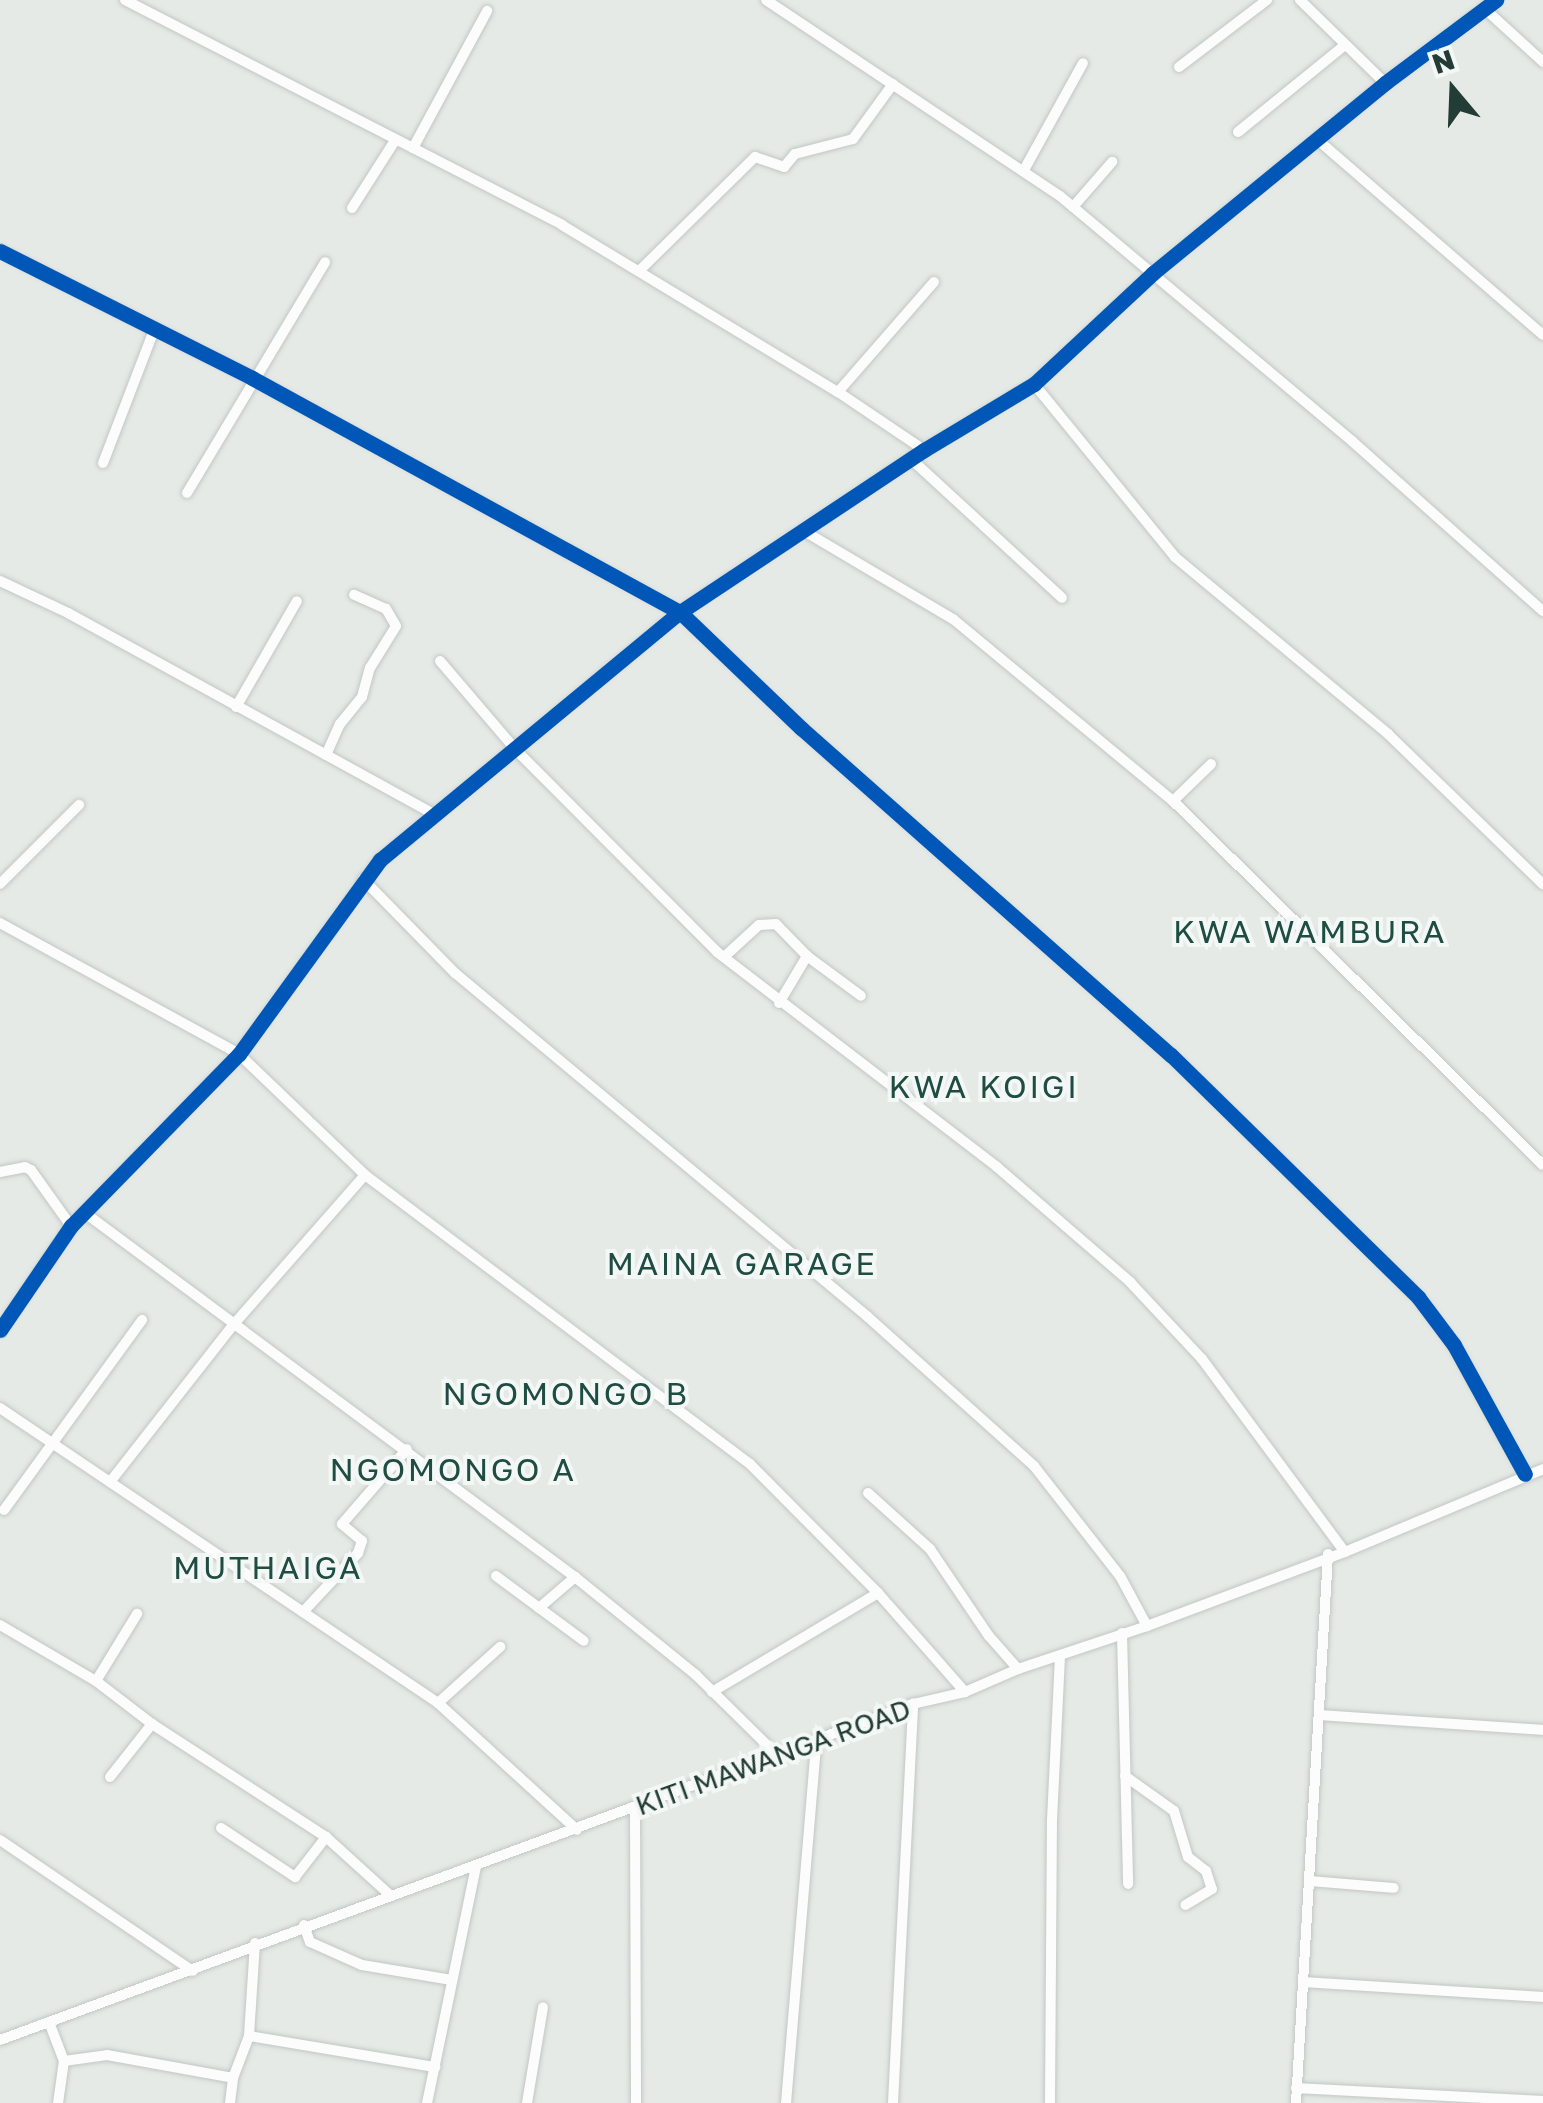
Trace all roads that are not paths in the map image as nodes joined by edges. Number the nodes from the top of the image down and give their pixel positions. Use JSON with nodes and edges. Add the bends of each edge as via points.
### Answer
{"nodes":[{"id":1,"x":125,"y":0,"type":"edge"},
{"id":2,"x":766,"y":0,"type":"edge"},
{"id":3,"x":1268,"y":0,"type":"edge"},
{"id":4,"x":1300,"y":0,"type":"edge"},
{"id":5,"x":1496,"y":0,"type":"edge"},
{"id":6,"x":1485,"y":9,"type":"junction"},
{"id":7,"x":487,"y":12,"type":"dead end"},
{"id":8,"x":1345,"y":45,"type":"junction"},
{"id":9,"x":1543,"y":62,"type":"edge"},
{"id":10,"x":1084,"y":63,"type":"dead end"},
{"id":11,"x":1179,"y":67,"type":"dead end"},
{"id":12,"x":1385,"y":83,"type":"junction"},
{"id":13,"x":893,"y":84,"type":"junction"},
{"id":14,"x":1238,"y":132,"type":"dead end"},
{"id":15,"x":394,"y":142,"type":"junction"},
{"id":16,"x":1318,"y":142,"type":"junction"},
{"id":17,"x":412,"y":148,"type":"junction"},
{"id":18,"x":1112,"y":162,"type":"dead end"},
{"id":19,"x":1024,"y":170,"type":"junction"},
{"id":20,"x":1072,"y":207,"type":"junction"},
{"id":21,"x":352,"y":208,"type":"dead end"},
{"id":22,"x":0,"y":250,"type":"edge"},
{"id":23,"x":325,"y":262,"type":"dead end"},
{"id":24,"x":639,"y":271,"type":"junction"},
{"id":25,"x":1154,"y":273,"type":"junction"},
{"id":26,"x":934,"y":282,"type":"dead end"},
{"id":27,"x":154,"y":330,"type":"junction"},
{"id":28,"x":1543,"y":334,"type":"edge"},
{"id":29,"x":252,"y":378,"type":"junction"},
{"id":30,"x":1034,"y":384,"type":"junction"},
{"id":31,"x":838,"y":392,"type":"junction"},
{"id":32,"x":924,"y":450,"type":"junction"},
{"id":33,"x":911,"y":459,"type":"junction"},
{"id":34,"x":103,"y":464,"type":"dead end"},
{"id":35,"x":187,"y":493,"type":"dead end"},
{"id":36,"x":804,"y":531,"type":"junction"},
{"id":37,"x":0,"y":581,"type":"edge"},
{"id":38,"x":354,"y":594,"type":"dead end"},
{"id":39,"x":1062,"y":598,"type":"dead end"},
{"id":40,"x":297,"y":601,"type":"dead end"},
{"id":41,"x":1543,"y":611,"type":"edge"},
{"id":42,"x":680,"y":612,"type":"junction"},
{"id":43,"x":440,"y":661,"type":"dead end"},
{"id":44,"x":236,"y":707,"type":"junction"},
{"id":45,"x":516,"y":750,"type":"junction"},
{"id":46,"x":326,"y":754,"type":"junction"},
{"id":47,"x":1211,"y":764,"type":"dead end"},
{"id":48,"x":1173,"y":801,"type":"junction"},
{"id":49,"x":79,"y":805,"type":"dead end"},
{"id":50,"x":434,"y":814,"type":"junction"},
{"id":51,"x":363,"y":878,"type":"junction"},
{"id":52,"x":0,"y":884,"type":"edge"},
{"id":53,"x":1543,"y":884,"type":"edge"},
{"id":54,"x":0,"y":924,"type":"edge"},
{"id":55,"x":807,"y":956,"type":"junction"},
{"id":56,"x":724,"y":957,"type":"junction"},
{"id":57,"x":861,"y":996,"type":"dead end"},
{"id":58,"x":780,"y":1004,"type":"junction"},
{"id":59,"x":239,"y":1054,"type":"junction"},
{"id":60,"x":1543,"y":1165,"type":"edge"},
{"id":61,"x":0,"y":1172,"type":"edge"},
{"id":62,"x":365,"y":1175,"type":"junction"},
{"id":63,"x":85,"y":1213,"type":"junction"},
{"id":64,"x":71,"y":1226,"type":"junction"},
{"id":65,"x":142,"y":1320,"type":"dead end"},
{"id":66,"x":234,"y":1324,"type":"junction"},
{"id":67,"x":0,"y":1330,"type":"edge"},
{"id":68,"x":0,"y":1408,"type":"edge"},
{"id":69,"x":56,"y":1444,"type":"junction"},
{"id":70,"x":407,"y":1450,"type":"junction"},
{"id":71,"x":1543,"y":1469,"type":"edge"},
{"id":72,"x":1525,"y":1474,"type":"junction"},
{"id":73,"x":110,"y":1482,"type":"junction"},
{"id":74,"x":868,"y":1493,"type":"dead end"},
{"id":75,"x":4,"y":1510,"type":"dead end"},
{"id":76,"x":1344,"y":1552,"type":"junction"},
{"id":77,"x":1328,"y":1554,"type":"junction"},
{"id":78,"x":496,"y":1576,"type":"dead end"},
{"id":79,"x":576,"y":1577,"type":"junction"},
{"id":80,"x":878,"y":1593,"type":"junction"},
{"id":81,"x":539,"y":1608,"type":"junction"},
{"id":82,"x":303,"y":1612,"type":"junction"},
{"id":83,"x":137,"y":1614,"type":"dead end"},
{"id":84,"x":0,"y":1625,"type":"edge"},
{"id":85,"x":1147,"y":1626,"type":"junction"},
{"id":86,"x":1122,"y":1633,"type":"junction"},
{"id":87,"x":584,"y":1641,"type":"dead end"},
{"id":88,"x":500,"y":1648,"type":"dead end"},
{"id":89,"x":1060,"y":1657,"type":"junction"},
{"id":90,"x":1018,"y":1668,"type":"junction"},
{"id":91,"x":96,"y":1681,"type":"junction"},
{"id":92,"x":712,"y":1692,"type":"junction"},
{"id":93,"x":965,"y":1692,"type":"junction"},
{"id":94,"x":438,"y":1703,"type":"junction"},
{"id":95,"x":913,"y":1704,"type":"junction"},
{"id":96,"x":1320,"y":1715,"type":"junction"},
{"id":97,"x":152,"y":1724,"type":"junction"},
{"id":98,"x":1543,"y":1730,"type":"edge"},
{"id":99,"x":816,"y":1743,"type":"junction"},
{"id":100,"x":778,"y":1756,"type":"junction"},
{"id":101,"x":1126,"y":1776,"type":"junction"},
{"id":102,"x":110,"y":1777,"type":"dead end"},
{"id":103,"x":635,"y":1808,"type":"junction"},
{"id":104,"x":221,"y":1828,"type":"dead end"},
{"id":105,"x":577,"y":1830,"type":"junction"},
{"id":106,"x":326,"y":1837,"type":"junction"},
{"id":107,"x":0,"y":1840,"type":"edge"},
{"id":108,"x":476,"y":1866,"type":"junction"},
{"id":109,"x":1310,"y":1880,"type":"junction"},
{"id":110,"x":1128,"y":1884,"type":"dead end"},
{"id":111,"x":1394,"y":1888,"type":"dead end"},
{"id":112,"x":391,"y":1896,"type":"junction"},
{"id":113,"x":1185,"y":1905,"type":"dead end"},
{"id":114,"x":304,"y":1925,"type":"junction"},
{"id":115,"x":255,"y":1944,"type":"junction"},
{"id":116,"x":193,"y":1971,"type":"junction"},
{"id":117,"x":452,"y":1980,"type":"junction"},
{"id":118,"x":1304,"y":1982,"type":"junction"},
{"id":119,"x":1543,"y":1997,"type":"edge"},
{"id":120,"x":543,"y":2007,"type":"dead end"},
{"id":121,"x":49,"y":2022,"type":"junction"},
{"id":122,"x":249,"y":2036,"type":"junction"},
{"id":123,"x":0,"y":2040,"type":"edge"},
{"id":124,"x":64,"y":2061,"type":"junction"},
{"id":125,"x":435,"y":2068,"type":"junction"},
{"id":126,"x":233,"y":2078,"type":"junction"},
{"id":127,"x":1296,"y":2088,"type":"junction"},
{"id":128,"x":1543,"y":2101,"type":"edge"},
{"id":129,"x":58,"y":2103,"type":"edge"},
{"id":130,"x":230,"y":2103,"type":"edge"},
{"id":131,"x":427,"y":2103,"type":"edge"},
{"id":132,"x":527,"y":2103,"type":"edge"},
{"id":133,"x":636,"y":2103,"type":"edge"},
{"id":134,"x":786,"y":2103,"type":"edge"},
{"id":135,"x":893,"y":2103,"type":"edge"},
{"id":136,"x":1050,"y":2103,"type":"edge"},
{"id":137,"x":1296,"y":2103,"type":"edge"}],
"edges":[{"from":1,"to":15,"type":"street"},
{"from":2,"to":13,"type":"street"},
{"from":3,"to":11,"type":"street"},
{"from":4,"to":8,"type":"street"},
{"from":5,"to":6,"type":"street"},
{"from":6,"to":9,"type":"street"},
{"from":6,"to":12,"type":"street"},
{"from":7,"to":17,"type":"street"},
{"from":8,"to":12,"type":"street"},
{"from":8,"to":14,"type":"street"},
{"from":10,"to":19,"type":"street"},
{"from":12,"to":16,"type":"street"},
{"from":13,"to":19,"type":"street"},
{"from":13,"to":24,"type":"street","via":[[853,139],[796,154],[784,167],[755,157]]},
{"from":15,"to":17,"type":"street"},
{"from":15,"to":21,"type":"street"},
{"from":16,"to":25,"type":"street"},
{"from":16,"to":28,"type":"street"},
{"from":17,"to":24,"type":"street"},
{"from":18,"to":20,"type":"street"},
{"from":19,"to":20,"type":"street"},
{"from":20,"to":25,"type":"street"},
{"from":22,"to":27,"type":"street"},
{"from":23,"to":29,"type":"street"},
{"from":24,"to":31,"type":"street"},
{"from":25,"to":30,"type":"street"},
{"from":25,"to":41,"type":"street"},
{"from":26,"to":31,"type":"street"},
{"from":27,"to":29,"type":"street"},
{"from":27,"to":34,"type":"street"},
{"from":29,"to":35,"type":"street"},
{"from":29,"to":42,"type":"street"},
{"from":30,"to":32,"type":"street"},
{"from":30,"to":53,"type":"street","via":[[1175,557],[1388,734]]},
{"from":31,"to":32,"type":"street"},
{"from":32,"to":33,"type":"street"},
{"from":33,"to":36,"type":"street"},
{"from":33,"to":39,"type":"street"},
{"from":36,"to":42,"type":"street"},
{"from":36,"to":48,"type":"street","via":[[952,620]]},
{"from":37,"to":44,"type":"street"},
{"from":38,"to":46,"type":"street","via":[[386,609],[396,626]]},
{"from":40,"to":44,"type":"street"},
{"from":42,"to":45,"type":"street"},
{"from":42,"to":72,"type":"street","via":[[801,728],[1171,1055],[1418,1297],[1454,1345]]},
{"from":43,"to":45,"type":"street"},
{"from":44,"to":46,"type":"street"},
{"from":45,"to":50,"type":"street"},
{"from":45,"to":56,"type":"street"},
{"from":46,"to":50,"type":"street"},
{"from":47,"to":48,"type":"street"},
{"from":48,"to":60,"type":"street"},
{"from":49,"to":52,"type":"street"},
{"from":50,"to":51,"type":"street"},
{"from":51,"to":59,"type":"street"},
{"from":51,"to":85,"type":"street","via":[[455,973],[868,1317],[1034,1466],[1120,1576]]},
{"from":54,"to":59,"type":"street"},
{"from":55,"to":56,"type":"street","via":[[785,929],[766,923]]},
{"from":55,"to":57,"type":"street"},
{"from":55,"to":58,"type":"street"},
{"from":56,"to":58,"type":"street"},
{"from":58,"to":76,"type":"street","via":[[997,1168],[1130,1282],[1202,1359]]},
{"from":59,"to":62,"type":"street"},
{"from":59,"to":63,"type":"street"},
{"from":61,"to":64,"type":"street","via":[[31,1170]]},
{"from":62,"to":66,"type":"street"},
{"from":62,"to":80,"type":"street","via":[[750,1464]]},
{"from":63,"to":64,"type":"street"},
{"from":63,"to":66,"type":"street"},
{"from":64,"to":67,"type":"street"},
{"from":65,"to":69,"type":"street"},
{"from":66,"to":70,"type":"street"},
{"from":66,"to":73,"type":"street"},
{"from":68,"to":69,"type":"street"},
{"from":69,"to":73,"type":"street"},
{"from":69,"to":75,"type":"street"},
{"from":70,"to":79,"type":"street"},
{"from":70,"to":82,"type":"street","via":[[342,1524],[362,1541],[358,1553]]},
{"from":71,"to":72,"type":"street","name":"KITI MAWANGA ROAD"},
{"from":72,"to":76,"type":"street","name":"KITI MAWANGA ROAD"},
{"from":73,"to":82,"type":"street"},
{"from":74,"to":90,"type":"street","via":[[930,1549]]},
{"from":76,"to":77,"type":"street","name":"KITI MAWANGA ROAD"},
{"from":77,"to":85,"type":"street","name":"KITI MAWANGA ROAD"},
{"from":77,"to":96,"type":"street"},
{"from":78,"to":81,"type":"street"},
{"from":79,"to":81,"type":"street"},
{"from":79,"to":92,"type":"street"},
{"from":80,"to":92,"type":"street"},
{"from":80,"to":93,"type":"street"},
{"from":81,"to":87,"type":"street"},
{"from":82,"to":94,"type":"street"},
{"from":83,"to":91,"type":"street"},
{"from":84,"to":91,"type":"street"},
{"from":85,"to":86,"type":"street","name":"KITI MAWANGA ROAD"},
{"from":86,"to":89,"type":"street","name":"KITI MAWANGA ROAD"},
{"from":86,"to":101,"type":"street"},
{"from":88,"to":94,"type":"street"},
{"from":89,"to":90,"type":"street","name":"KITI MAWANGA ROAD"},
{"from":89,"to":136,"type":"street"},
{"from":90,"to":93,"type":"street","name":"KITI MAWANGA ROAD"},
{"from":91,"to":97,"type":"street"},
{"from":92,"to":100,"type":"street"},
{"from":93,"to":95,"type":"street","name":"KITI MAWANGA ROAD"},
{"from":94,"to":105,"type":"street"},
{"from":95,"to":99,"type":"street","name":"KITI MAWANGA ROAD"},
{"from":95,"to":135,"type":"street"},
{"from":96,"to":98,"type":"street"},
{"from":96,"to":109,"type":"street"},
{"from":97,"to":102,"type":"street"},
{"from":97,"to":106,"type":"street"},
{"from":99,"to":100,"type":"street","name":"KITI MAWANGA ROAD"},
{"from":99,"to":134,"type":"street"},
{"from":100,"to":103,"type":"street","name":"KITI MAWANGA ROAD"},
{"from":101,"to":110,"type":"street"},
{"from":101,"to":113,"type":"street","via":[[1174,1810],[1188,1857],[1206,1872],[1212,1889]]},
{"from":103,"to":105,"type":"street","name":"KITI MAWANGA ROAD"},
{"from":103,"to":133,"type":"street"},
{"from":104,"to":106,"type":"street","via":[[296,1877]]},
{"from":105,"to":108,"type":"street","name":"KITI MAWANGA ROAD"},
{"from":106,"to":112,"type":"street"},
{"from":107,"to":116,"type":"street"},
{"from":108,"to":112,"type":"street","name":"KITI MAWANGA ROAD"},
{"from":108,"to":117,"type":"street"},
{"from":109,"to":111,"type":"street"},
{"from":109,"to":118,"type":"street"},
{"from":112,"to":114,"type":"street","name":"KITI MAWANGA ROAD"},
{"from":114,"to":115,"type":"street","name":"KITI MAWANGA ROAD"},
{"from":114,"to":117,"type":"street","via":[[310,1942],[362,1965]]},
{"from":115,"to":116,"type":"street","name":"KITI MAWANGA ROAD"},
{"from":115,"to":122,"type":"street"},
{"from":116,"to":121,"type":"street","name":"KITI MAWANGA ROAD"},
{"from":117,"to":125,"type":"street"},
{"from":118,"to":119,"type":"street"},
{"from":118,"to":127,"type":"street"},
{"from":120,"to":132,"type":"street"},
{"from":121,"to":123,"type":"street","name":"KITI MAWANGA ROAD"},
{"from":121,"to":124,"type":"street"},
{"from":122,"to":125,"type":"street"},
{"from":122,"to":126,"type":"street"},
{"from":124,"to":126,"type":"street","via":[[107,2055]]},
{"from":124,"to":129,"type":"street"},
{"from":125,"to":131,"type":"street"},
{"from":126,"to":130,"type":"street"},
{"from":127,"to":128,"type":"street"},
{"from":127,"to":137,"type":"street"}]}
